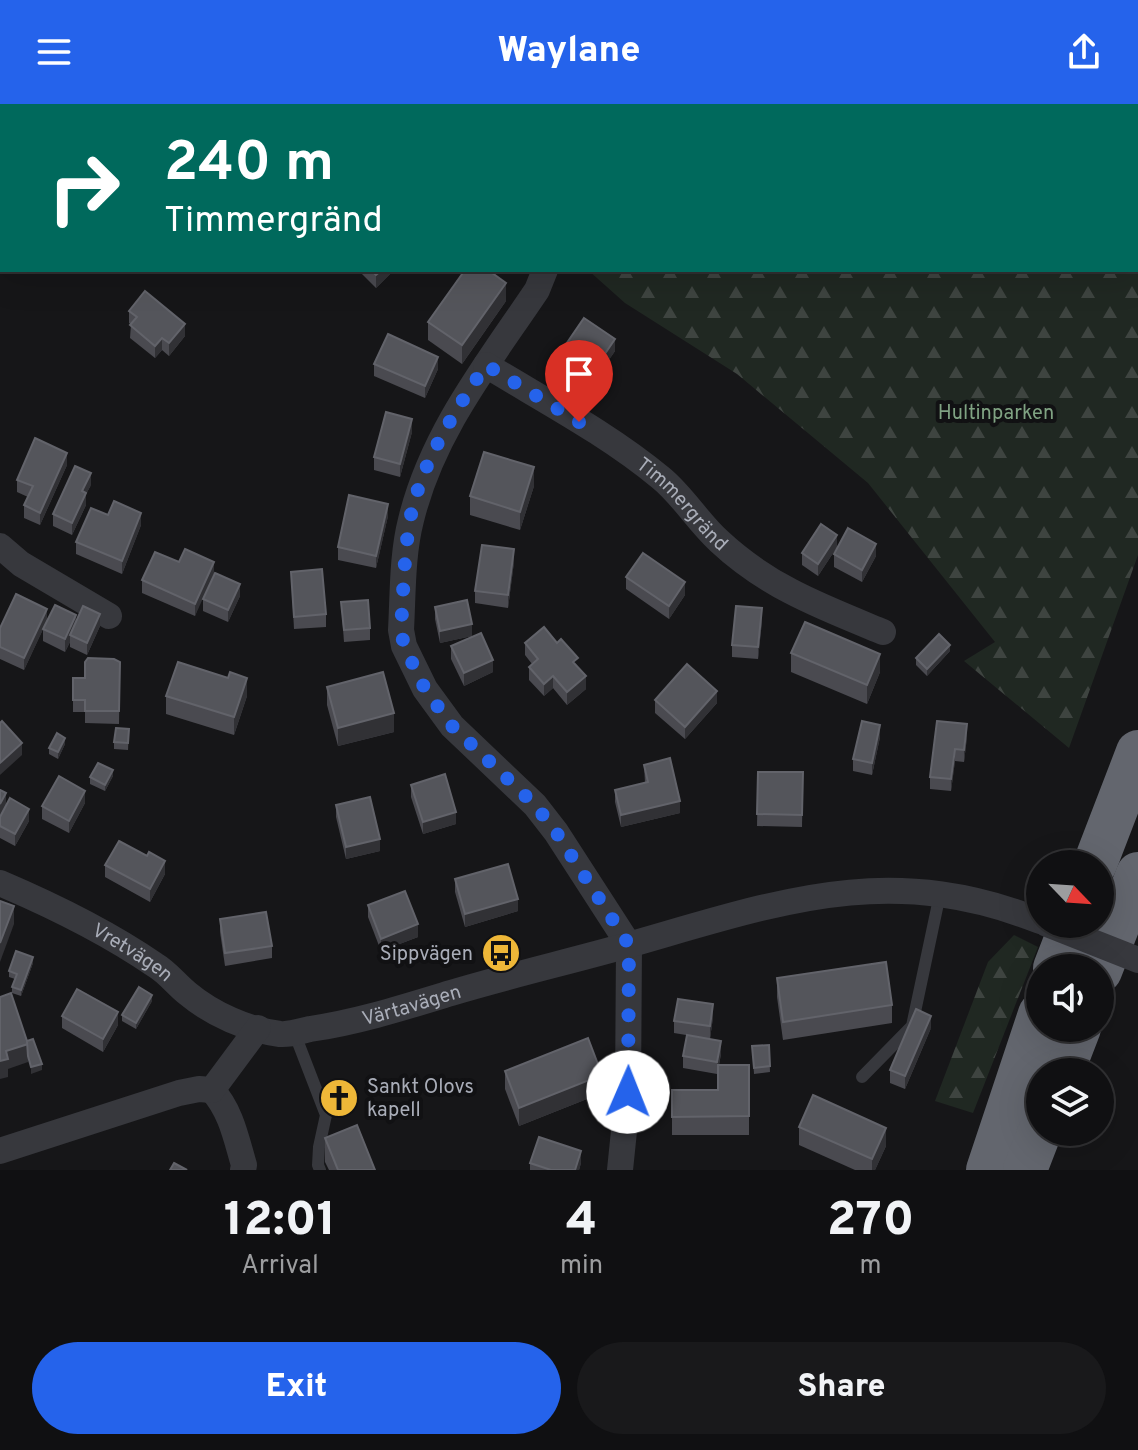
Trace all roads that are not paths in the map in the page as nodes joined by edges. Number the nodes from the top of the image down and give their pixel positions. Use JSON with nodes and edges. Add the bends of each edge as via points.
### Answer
{"nodes":[{"id":1,"x":544,"y":272,"type":"edge"},
{"id":2,"x":486,"y":365,"type":"junction"},
{"id":3,"x":0,"y":546,"type":"edge"},
{"id":4,"x":109,"y":616,"type":"dead end"},
{"id":5,"x":883,"y":632,"type":"dead end"},
{"id":6,"x":1138,"y":752,"type":"edge"},
{"id":7,"x":1100,"y":850,"type":"edge"},
{"id":8,"x":1138,"y":874,"type":"edge"},
{"id":9,"x":0,"y":883,"type":"edge"},
{"id":10,"x":940,"y":894,"type":"junction"},
{"id":11,"x":1026,"y":917,"type":"edge"},
{"id":12,"x":1082,"y":938,"type":"edge"},
{"id":13,"x":629,"y":945,"type":"junction"},
{"id":14,"x":1107,"y":954,"type":"edge"},
{"id":15,"x":1138,"y":960,"type":"edge"},
{"id":16,"x":258,"y":1028,"type":"junction"},
{"id":17,"x":294,"y":1032,"type":"junction"},
{"id":18,"x":1031,"y":1042,"type":"edge"},
{"id":19,"x":862,"y":1077,"type":"dead end"},
{"id":20,"x":212,"y":1090,"type":"junction"},
{"id":21,"x":1034,"y":1146,"type":"edge"},
{"id":22,"x":0,"y":1151,"type":"edge"},
{"id":23,"x":243,"y":1170,"type":"edge"},
{"id":24,"x":320,"y":1170,"type":"edge"},
{"id":25,"x":620,"y":1170,"type":"edge"},
{"id":26,"x":988,"y":1170,"type":"edge"},
{"id":27,"x":1025,"y":1170,"type":"edge"}],
"edges":[{"from":1,"to":2,"type":"street"},
{"from":2,"to":5,"type":"street","name":"Timmergränd","via":[[661,478],[716,539],[755,572]]},
{"from":2,"to":13,"type":"street","via":[[457,408],[423,477],[410,523],[404,646],[445,718],[535,805]]},
{"from":3,"to":4,"type":"street"},
{"from":6,"to":7,"type":"highway"},
{"from":8,"to":14,"type":"highway"},
{"from":9,"to":16,"type":"street","name":"Vretvägen","via":[[59,909],[156,965],[216,1013]]},
{"from":10,"to":11,"type":"street","name":"Värtavägen"},
{"from":10,"to":13,"type":"street","name":"Värtavägen","via":[[837,893],[760,907]]},
{"from":10,"to":19,"type":"lane","via":[[912,1026]]},
{"from":12,"to":15,"type":"street","name":"Värtavägen","bridge":true},
{"from":13,"to":17,"type":"street","name":"Värtavägen","via":[[338,1025]]},
{"from":13,"to":25,"type":"street","via":[[628,1092]]},
{"from":16,"to":17,"type":"street","name":"Värtavägen"},
{"from":16,"to":20,"type":"street"},
{"from":17,"to":24,"type":"lane","via":[[326,1115]]},
{"from":18,"to":26,"type":"highway"},
{"from":20,"to":22,"type":"street","via":[[179,1093]]},
{"from":20,"to":23,"type":"street","via":[[231,1122]]},
{"from":21,"to":27,"type":"highway"}]}
